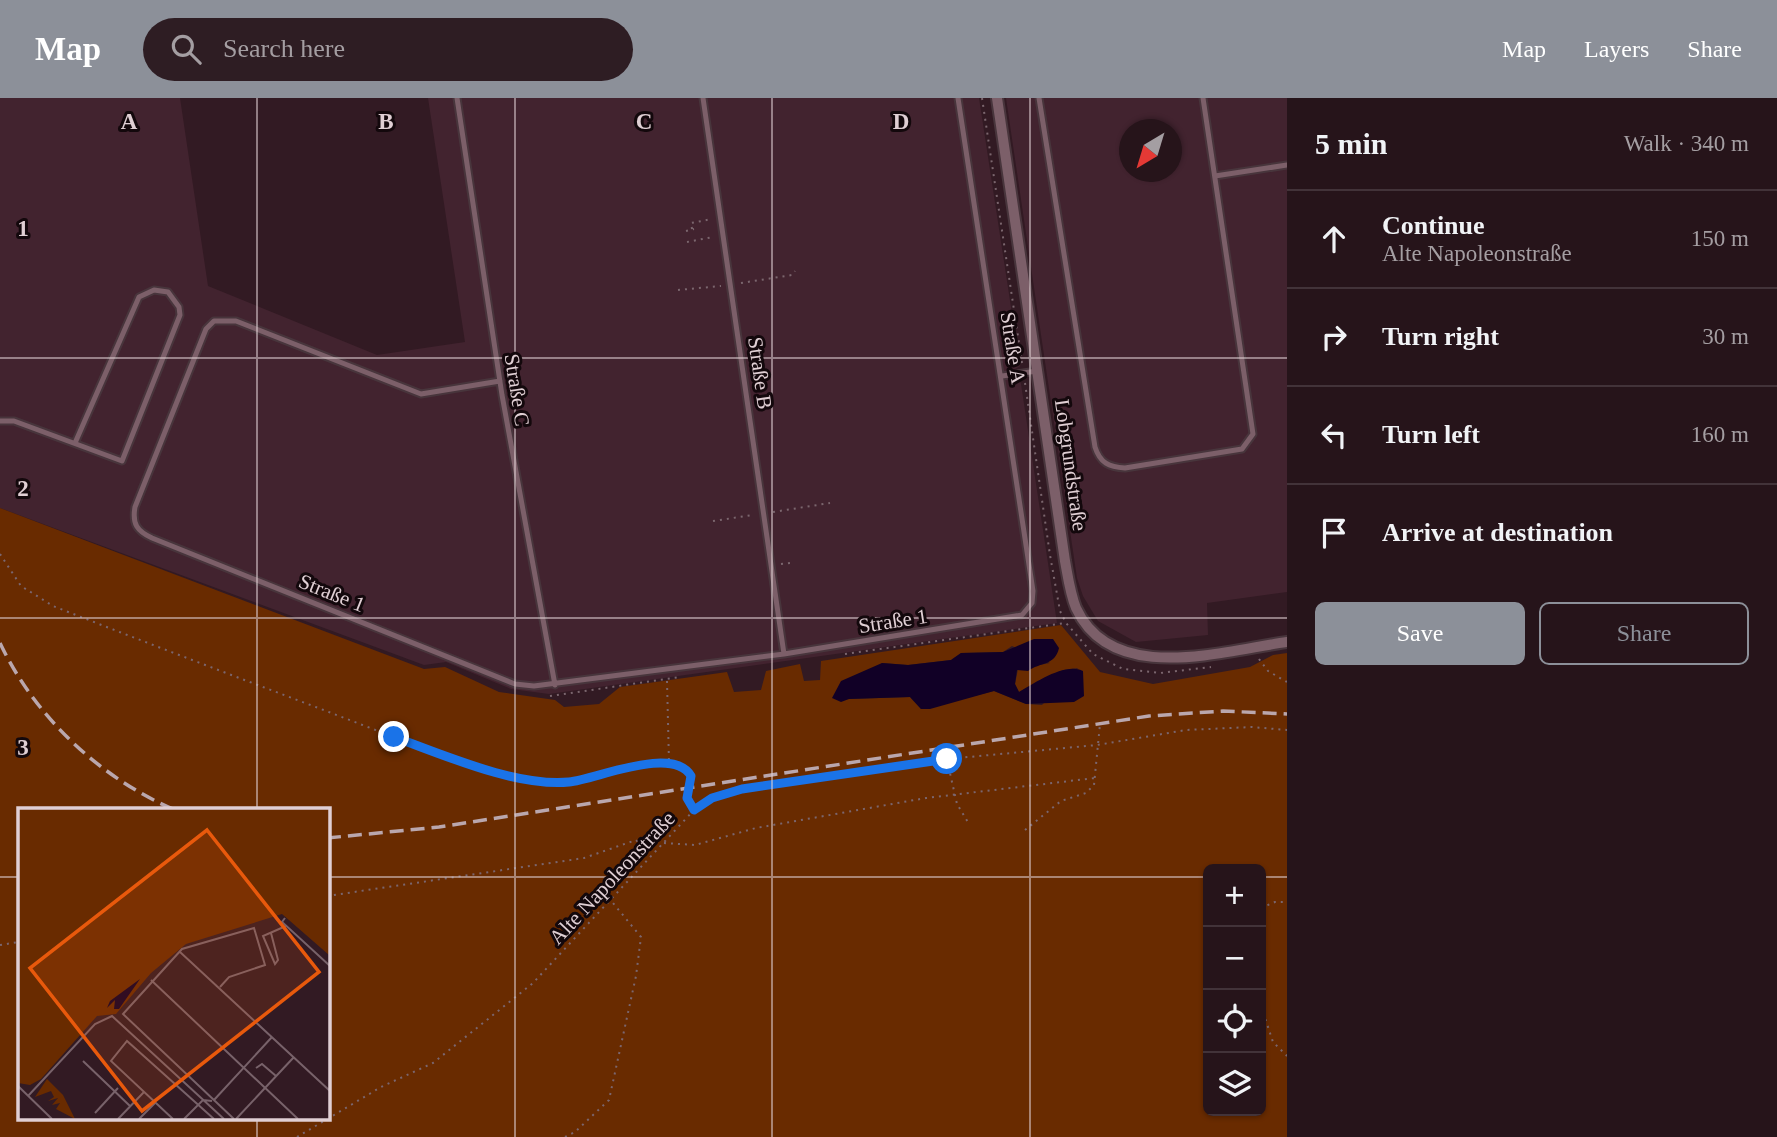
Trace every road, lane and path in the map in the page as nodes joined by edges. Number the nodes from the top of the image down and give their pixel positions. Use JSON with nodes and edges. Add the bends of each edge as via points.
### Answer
{"nodes":[{"id":1,"x":457,"y":98,"type":"edge"},
{"id":2,"x":703,"y":98,"type":"edge"},
{"id":3,"x":958,"y":98,"type":"edge"},
{"id":4,"x":996,"y":98,"type":"edge"},
{"id":5,"x":1039,"y":98,"type":"edge"},
{"id":6,"x":1203,"y":98,"type":"edge"},
{"id":7,"x":1287,"y":165,"type":"edge"},
{"id":8,"x":1215,"y":176,"type":"junction"},
{"id":9,"x":706,"y":220,"type":"dead end"},
{"id":10,"x":686,"y":230,"type":"dead end"},
{"id":11,"x":720,"y":236,"type":"dead end"},
{"id":12,"x":687,"y":242,"type":"dead end"},
{"id":13,"x":795,"y":271,"type":"dead end"},
{"id":14,"x":741,"y":283,"type":"dead end"},
{"id":15,"x":722,"y":286,"type":"dead end"},
{"id":16,"x":678,"y":290,"type":"dead end"},
{"id":17,"x":1038,"y":371,"type":"junction"},
{"id":18,"x":1002,"y":376,"type":"junction"},
{"id":19,"x":500,"y":381,"type":"junction"},
{"id":20,"x":0,"y":421,"type":"edge"},
{"id":21,"x":75,"y":443,"type":"junction"},
{"id":22,"x":830,"y":503,"type":"dead end"},
{"id":23,"x":772,"y":512,"type":"dead end"},
{"id":24,"x":755,"y":514,"type":"dead end"},
{"id":25,"x":713,"y":521,"type":"dead end"},
{"id":26,"x":0,"y":554,"type":"edge"},
{"id":27,"x":790,"y":563,"type":"dead end"},
{"id":28,"x":781,"y":564,"type":"dead end"},
{"id":29,"x":1032,"y":603,"type":"joint"},
{"id":30,"x":1287,"y":642,"type":"edge"},
{"id":31,"x":784,"y":653,"type":"junction"},
{"id":32,"x":1256,"y":655,"type":"dead end"},
{"id":33,"x":667,"y":679,"type":"dead end"},
{"id":34,"x":1287,"y":682,"type":"edge"},
{"id":35,"x":555,"y":685,"type":"junction"},
{"id":36,"x":1100,"y":724,"type":"dead end"},
{"id":37,"x":1287,"y":730,"type":"edge"},
{"id":38,"x":1097,"y":745,"type":"junction"},
{"id":39,"x":947,"y":759,"type":"junction"},
{"id":40,"x":669,"y":764,"type":"junction"},
{"id":41,"x":1095,"y":778,"type":"junction"},
{"id":42,"x":954,"y":794,"type":"junction"},
{"id":43,"x":694,"y":810,"type":"junction"},
{"id":44,"x":969,"y":824,"type":"dead end"},
{"id":45,"x":1026,"y":830,"type":"dead end"},
{"id":46,"x":662,"y":843,"type":"junction"},
{"id":47,"x":650,"y":856,"type":"junction"},
{"id":48,"x":329,"y":896,"type":"edge"},
{"id":49,"x":611,"y":902,"type":"junction"},
{"id":50,"x":1287,"y":902,"type":"edge"},
{"id":51,"x":1266,"y":906,"type":"edge"},
{"id":52,"x":18,"y":942,"type":"edge"},
{"id":53,"x":0,"y":945,"type":"edge"},
{"id":54,"x":1266,"y":1021,"type":"edge"},
{"id":55,"x":1287,"y":1056,"type":"edge"},
{"id":56,"x":329,"y":1118,"type":"edge"},
{"id":57,"x":328,"y":1119,"type":"edge"},
{"id":58,"x":298,"y":1137,"type":"edge"},
{"id":59,"x":565,"y":1137,"type":"edge"}],
"edges":[{"from":1,"to":19,"type":"lane","name":"Straße C"},
{"from":2,"to":31,"type":"lane","name":"Straße B"},
{"from":3,"to":18,"type":"lane","name":"Straße A"},
{"from":4,"to":17,"type":"street","name":"Lobgrundstraße"},
{"from":5,"to":8,"type":"lane","via":[[1095,447],[1098,457],[1110,467],[1242,449],[1252,435]]},
{"from":6,"to":8,"type":"lane"},
{"from":7,"to":8,"type":"lane"},
{"from":9,"to":10,"type":"path","via":[[691,223],[693,229]]},
{"from":11,"to":12,"type":"path"},
{"from":13,"to":14,"type":"path"},
{"from":15,"to":16,"type":"path"},
{"from":17,"to":18,"type":"lane"},
{"from":17,"to":30,"type":"street","name":"Lobgrundstraße","via":[[1070,590],[1092,631],[1118,649],[1147,658]]},
{"from":18,"to":29,"type":"lane","name":"Straße A"},
{"from":19,"to":35,"type":"lane","name":"Straße C"},
{"from":19,"to":35,"type":"lane","name":"Straße 1","via":[[421,394],[236,321],[214,321],[206,329],[133,519],[141,533],[152,538],[515,684]]},
{"from":20,"to":21,"type":"lane","via":[[14,421]]},
{"from":21,"to":21,"type":"lane","via":[[122,461],[180,315],[175,299],[167,292],[154,290],[139,297]]},
{"from":22,"to":23,"type":"path"},
{"from":24,"to":25,"type":"path"},
{"from":26,"to":40,"type":"path","via":[[22,586],[52,606],[458,759],[534,780],[560,782]]},
{"from":27,"to":28,"type":"path"},
{"from":29,"to":31,"type":"lane","name":"Straße 1","via":[[1022,615],[1010,619]]},
{"from":31,"to":35,"type":"lane","name":"Straße 1"},
{"from":32,"to":34,"type":"path","via":[[1268,671]]},
{"from":33,"to":40,"type":"path"},
{"from":36,"to":38,"type":"path"},
{"from":37,"to":38,"type":"path","name":"Alte Napoleonstraße","via":[[1186,730]]},
{"from":38,"to":39,"type":"path","name":"Alte Napoleonstraße"},
{"from":38,"to":41,"type":"path"},
{"from":39,"to":42,"type":"path"},
{"from":39,"to":43,"type":"path","name":"Alte Napoleonstraße","via":[[742,789],[712,798]]},
{"from":40,"to":43,"type":"path","via":[[689,772],[692,779],[687,798]]},
{"from":41,"to":42,"type":"path"},
{"from":41,"to":45,"type":"path","via":[[1086,793],[1061,801]]},
{"from":42,"to":44,"type":"path"},
{"from":42,"to":46,"type":"path","via":[[756,828],[695,845]]},
{"from":43,"to":46,"type":"path","name":"Alte Napoleonstraße"},
{"from":46,"to":47,"type":"path","name":"Alte Napoleonstraße"},
{"from":47,"to":48,"type":"path","via":[[636,841],[584,858]]},
{"from":47,"to":49,"type":"path","name":"Alte Napoleonstraße"},
{"from":49,"to":56,"type":"path","name":"Alte Napoleonstraße","via":[[533,983],[433,1063]]},
{"from":49,"to":59,"type":"path","via":[[641,937],[636,976],[609,1100]]},
{"from":50,"to":51,"type":"path"},
{"from":52,"to":53,"type":"path"},
{"from":54,"to":55,"type":"path","via":[[1273,1042]]},
{"from":57,"to":58,"type":"path","name":"Alte Napoleonstraße"}]}
